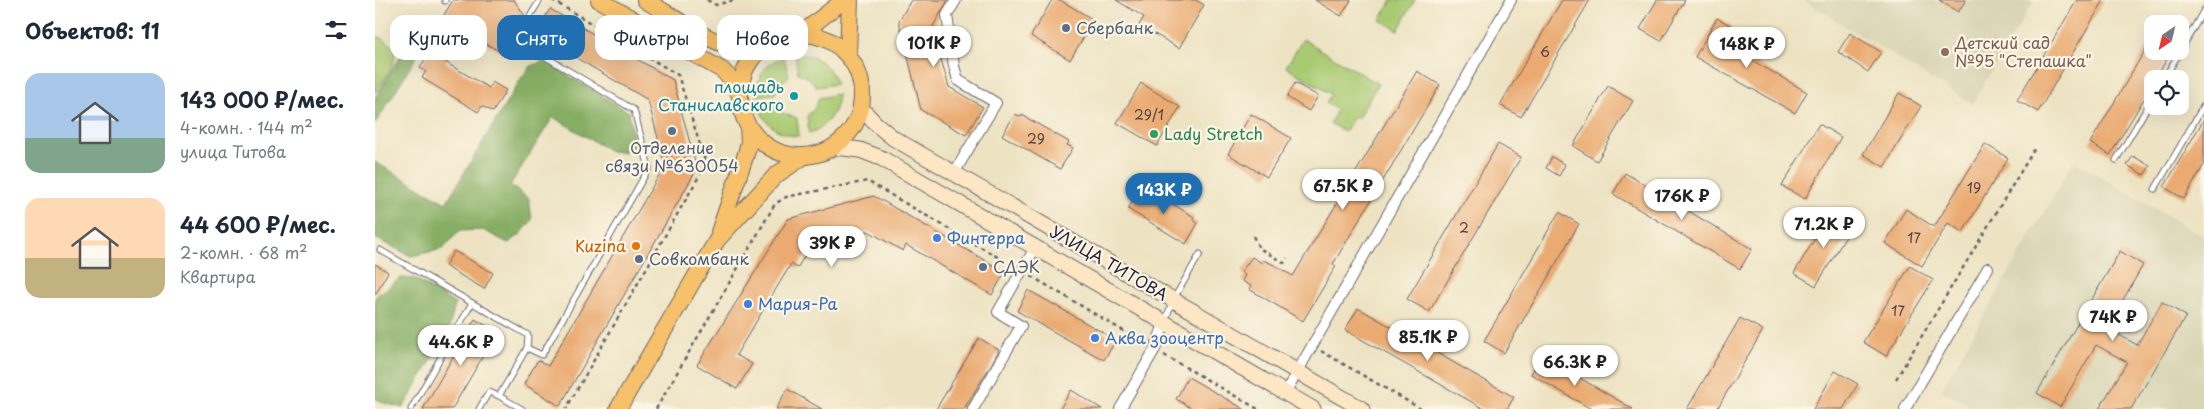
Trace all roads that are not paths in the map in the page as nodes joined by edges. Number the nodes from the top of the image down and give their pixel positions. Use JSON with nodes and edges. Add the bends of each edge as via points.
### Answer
{"nodes":[{"id":1,"x":539,"y":0,"type":"edge"},
{"id":2,"x":599,"y":0,"type":"edge"},
{"id":3,"x":645,"y":0,"type":"edge"},
{"id":4,"x":844,"y":0,"type":"edge"},
{"id":5,"x":850,"y":0,"type":"edge"},
{"id":6,"x":956,"y":0,"type":"edge"},
{"id":7,"x":1511,"y":0,"type":"edge"},
{"id":8,"x":2204,"y":10,"type":"edge"},
{"id":9,"x":808,"y":28,"type":"edge"},
{"id":10,"x":808,"y":35,"type":"edge"},
{"id":11,"x":717,"y":39,"type":"edge"},
{"id":12,"x":848,"y":55,"type":"junction"},
{"id":13,"x":751,"y":60,"type":"edge"},
{"id":14,"x":2169,"y":70,"type":"edge"},
{"id":15,"x":740,"y":95,"type":"junction"},
{"id":16,"x":2204,"y":105,"type":"edge"},
{"id":17,"x":861,"y":108,"type":"junction"},
{"id":18,"x":2144,"y":113,"type":"edge"},
{"id":19,"x":748,"y":126,"type":"junction"},
{"id":20,"x":835,"y":147,"type":"junction"},
{"id":21,"x":803,"y":157,"type":"junction"},
{"id":22,"x":2116,"y":160,"type":"dead end"},
{"id":23,"x":954,"y":173,"type":"junction"},
{"id":24,"x":2155,"y":189,"type":"dead end"},
{"id":25,"x":717,"y":240,"type":"junction"},
{"id":26,"x":1035,"y":248,"type":"junction"},
{"id":27,"x":380,"y":250,"type":"dead end"},
{"id":28,"x":1201,"y":254,"type":"dead end"},
{"id":29,"x":1988,"y":268,"type":"dead end"},
{"id":30,"x":1173,"y":300,"type":"junction"},
{"id":31,"x":472,"y":303,"type":"junction"},
{"id":32,"x":1164,"y":324,"type":"junction"},
{"id":33,"x":527,"y":348,"type":"junction"},
{"id":34,"x":1297,"y":372,"type":"junction"},
{"id":35,"x":1285,"y":393,"type":"junction"},
{"id":36,"x":499,"y":396,"type":"junction"},
{"id":37,"x":411,"y":409,"type":"edge"},
{"id":38,"x":479,"y":409,"type":"edge"},
{"id":39,"x":522,"y":409,"type":"edge"},
{"id":40,"x":619,"y":409,"type":"edge"},
{"id":41,"x":973,"y":409,"type":"edge"},
{"id":42,"x":1120,"y":409,"type":"edge"},
{"id":43,"x":1313,"y":409,"type":"edge"},
{"id":44,"x":1362,"y":409,"type":"edge"},
{"id":45,"x":1905,"y":409,"type":"edge"}],
"edges":[{"from":1,"to":33,"type":"lane","via":[[516,39],[634,110],[649,168],[542,355]]},
{"from":2,"to":15,"type":"main road","via":[[722,70]]},
{"from":3,"to":11,"type":"main road"},
{"from":4,"to":9,"type":"main road"},
{"from":5,"to":12,"type":"main road"},
{"from":6,"to":23,"type":"street","via":[[947,16],[958,80],[996,103]]},
{"from":7,"to":34,"type":"street"},
{"from":8,"to":14,"type":"lane"},
{"from":10,"to":12,"type":"main road","via":[[827,39]]},
{"from":12,"to":17,"type":"main road","via":[[859,73],[863,90]]},
{"from":13,"to":15,"type":"main road","via":[[745,70]]},
{"from":15,"to":19,"type":"main road"},
{"from":16,"to":24,"type":"lane"},
{"from":17,"to":20,"type":"main road","via":[[844,140]]},
{"from":17,"to":23,"type":"main road","name":"УЛИЦА ТИТОВА","via":[[893,138]]},
{"from":18,"to":22,"type":"lane"},
{"from":19,"to":21,"type":"main road","via":[[772,149]]},
{"from":19,"to":25,"type":"main road","via":[[746,154]]},
{"from":20,"to":21,"type":"main road","via":[[821,154]]},
{"from":20,"to":26,"type":"main road","name":"УЛИЦА ТИТОВА","via":[[860,150],[881,158]]},
{"from":21,"to":25,"type":"main road","via":[[776,174]]},
{"from":23,"to":30,"type":"main road","name":"УЛИЦА ТИТОВА"},
{"from":25,"to":40,"type":"main road"},
{"from":26,"to":32,"type":"main road","name":"УЛИЦА ТИТОВА"},
{"from":26,"to":41,"type":"street","via":[[998,312],[1021,326]]},
{"from":27,"to":31,"type":"lane"},
{"from":28,"to":30,"type":"lane"},
{"from":29,"to":45,"type":"street"},
{"from":30,"to":32,"type":"lane"},
{"from":30,"to":34,"type":"main road","name":"УЛИЦА ТИТОВА"},
{"from":31,"to":33,"type":"lane","via":[[528,335]]},
{"from":31,"to":37,"type":"lane"},
{"from":32,"to":35,"type":"main road","name":"УЛИЦА ТИТОВА"},
{"from":32,"to":42,"type":"street","via":[[1155,350]]},
{"from":33,"to":36,"type":"lane"},
{"from":34,"to":35,"type":"street"},
{"from":34,"to":44,"type":"main road","name":"УЛИЦА ТИТОВА"},
{"from":35,"to":43,"type":"main road","name":"УЛИЦА ТИТОВА"},
{"from":36,"to":38,"type":"lane","via":[[489,392]]},
{"from":36,"to":39,"type":"lane"}]}
